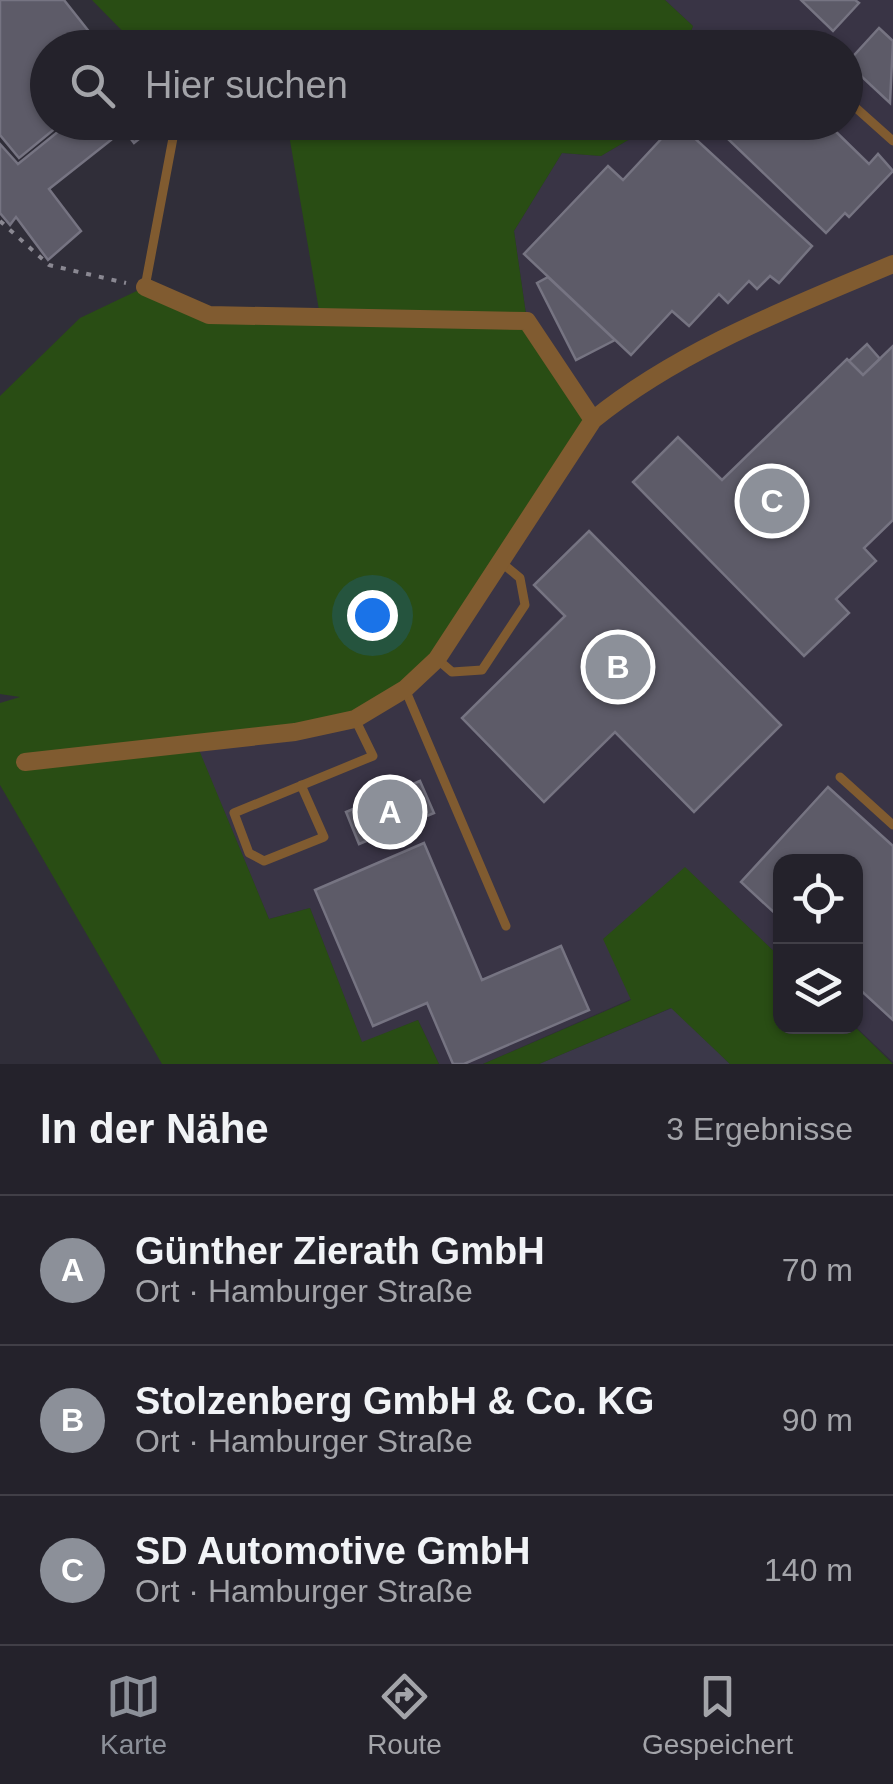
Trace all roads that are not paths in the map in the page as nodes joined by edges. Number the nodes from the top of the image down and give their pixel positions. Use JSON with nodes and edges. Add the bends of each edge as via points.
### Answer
{"nodes":[{"id":1,"x":863,"y":114,"type":"edge"},
{"id":2,"x":173,"y":140,"type":"edge"},
{"id":3,"x":893,"y":141,"type":"edge"},
{"id":4,"x":893,"y":264,"type":"edge"},
{"id":5,"x":145,"y":287,"type":"joint"},
{"id":6,"x":594,"y":420,"type":"junction"},
{"id":7,"x":502,"y":563,"type":"junction"},
{"id":8,"x":437,"y":659,"type":"junction"},
{"id":9,"x":404,"y":689,"type":"junction"},
{"id":10,"x":355,"y":719,"type":"junction"},
{"id":11,"x":25,"y":762,"type":"dead end"},
{"id":12,"x":840,"y":776,"type":"dead end"},
{"id":13,"x":301,"y":785,"type":"junction"},
{"id":14,"x":893,"y":825,"type":"edge"},
{"id":15,"x":506,"y":926,"type":"dead end"}],
"edges":[{"from":1,"to":3,"type":"lane"},
{"from":2,"to":5,"type":"lane"},
{"from":4,"to":6,"type":"street","via":[[773,315],[625,394]]},
{"from":5,"to":6,"type":"street","via":[[209,315],[528,321]]},
{"from":6,"to":7,"type":"street"},
{"from":7,"to":8,"type":"street"},
{"from":7,"to":8,"type":"lane","via":[[520,578],[525,605],[482,670],[452,672]]},
{"from":8,"to":9,"type":"street"},
{"from":9,"to":10,"type":"street"},
{"from":9,"to":15,"type":"lane"},
{"from":10,"to":11,"type":"street","via":[[295,732]]},
{"from":10,"to":13,"type":"lane","via":[[374,756]]},
{"from":12,"to":14,"type":"lane"},
{"from":13,"to":13,"type":"lane","via":[[234,812],[249,853],[264,861],[324,837]]}]}
